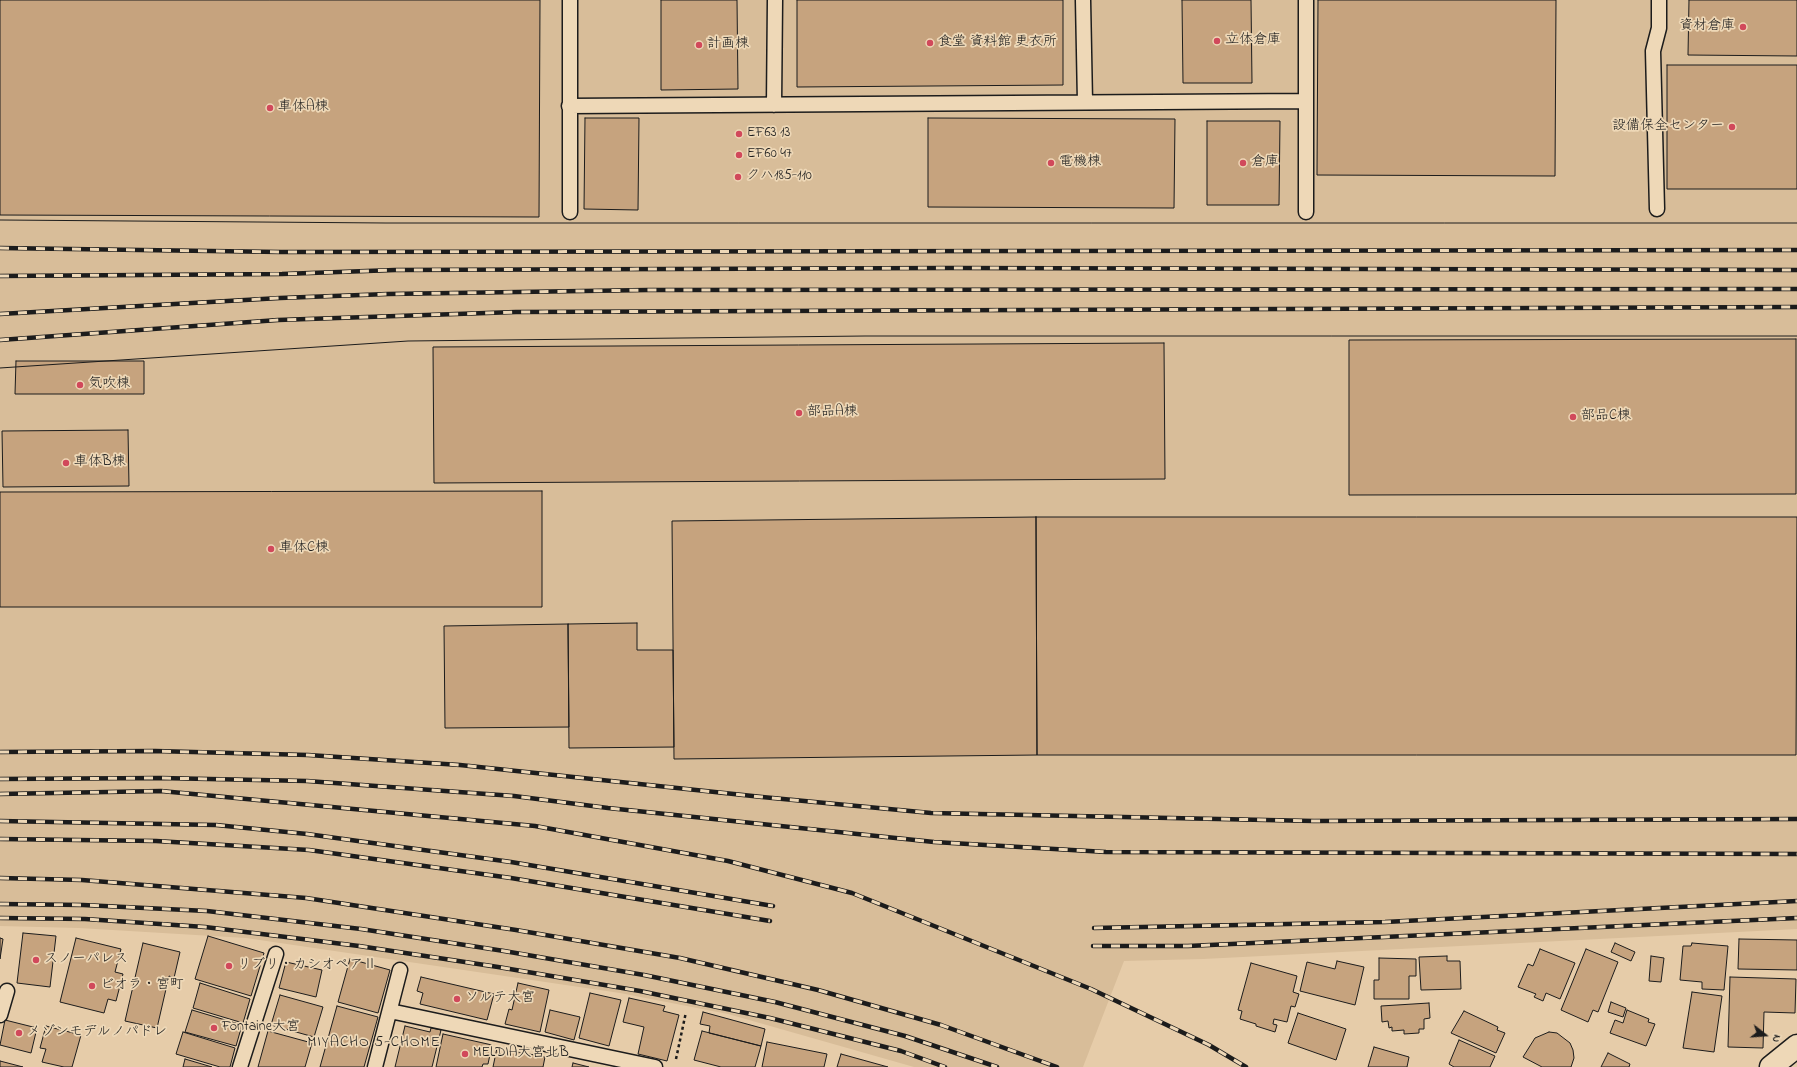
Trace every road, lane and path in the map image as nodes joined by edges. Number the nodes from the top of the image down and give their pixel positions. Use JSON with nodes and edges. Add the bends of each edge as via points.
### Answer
{"nodes":[{"id":1,"x":570,"y":0,"type":"edge"},
{"id":2,"x":775,"y":0,"type":"edge"},
{"id":3,"x":1084,"y":0,"type":"edge"},
{"id":4,"x":1306,"y":0,"type":"edge"},
{"id":5,"x":1659,"y":0,"type":"edge"},
{"id":6,"x":1306,"y":100,"type":"junction"},
{"id":7,"x":1085,"y":102,"type":"junction"},
{"id":8,"x":774,"y":105,"type":"junction"},
{"id":9,"x":569,"y":106,"type":"junction"},
{"id":10,"x":1657,"y":209,"type":"dead end"},
{"id":11,"x":570,"y":212,"type":"dead end"},
{"id":12,"x":1306,"y":212,"type":"dead end"},
{"id":13,"x":276,"y":954,"type":"dead end"},
{"id":14,"x":400,"y":970,"type":"dead end"},
{"id":15,"x":6,"y":991,"type":"dead end"},
{"id":16,"x":390,"y":1011,"type":"junction"},
{"id":17,"x":686,"y":1012,"type":"dead end"},
{"id":18,"x":0,"y":1015,"type":"edge"},
{"id":19,"x":1797,"y":1046,"type":"edge"},
{"id":20,"x":240,"y":1067,"type":"edge"},
{"id":21,"x":375,"y":1067,"type":"edge"},
{"id":22,"x":655,"y":1067,"type":"edge"},
{"id":23,"x":675,"y":1067,"type":"edge"},
{"id":24,"x":1771,"y":1067,"type":"edge"}],
"edges":[{"from":1,"to":9,"type":"lane"},
{"from":2,"to":8,"type":"lane"},
{"from":3,"to":7,"type":"lane"},
{"from":4,"to":6,"type":"lane"},
{"from":5,"to":10,"type":"lane","via":[[1659,28],[1653,52]]},
{"from":6,"to":7,"type":"lane"},
{"from":6,"to":12,"type":"lane"},
{"from":7,"to":8,"type":"lane"},
{"from":8,"to":9,"type":"lane"},
{"from":9,"to":11,"type":"lane"},
{"from":13,"to":20,"type":"lane"},
{"from":14,"to":16,"type":"lane"},
{"from":15,"to":18,"type":"lane"},
{"from":16,"to":21,"type":"lane"},
{"from":16,"to":22,"type":"lane"},
{"from":17,"to":23,"type":"path"},
{"from":19,"to":24,"type":"street"}]}
